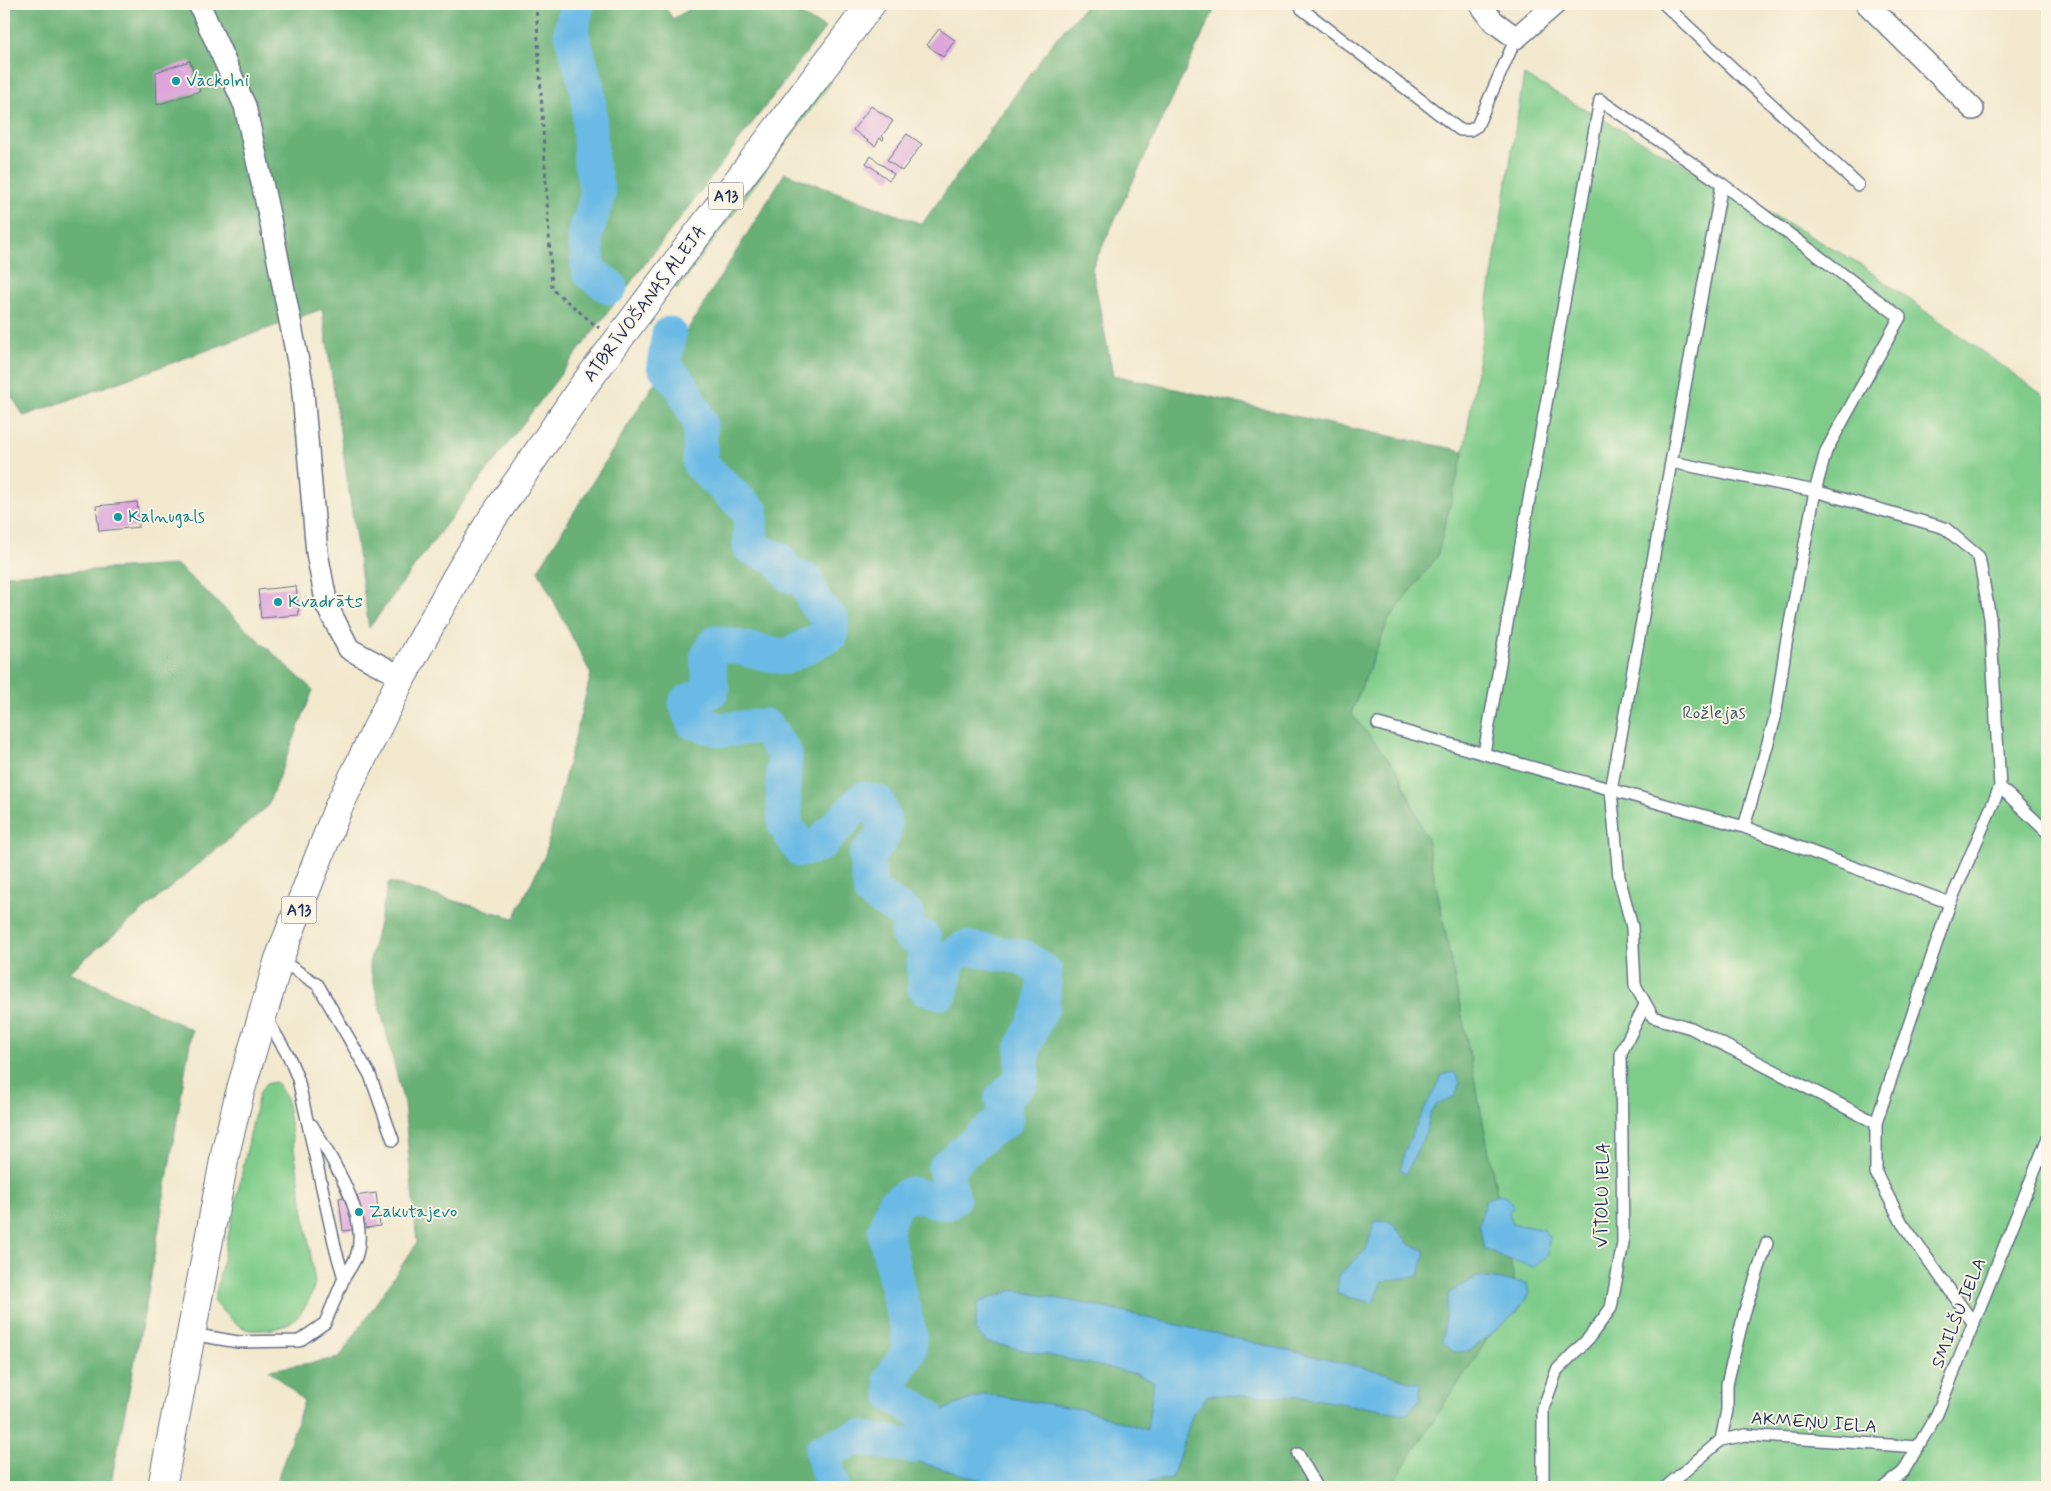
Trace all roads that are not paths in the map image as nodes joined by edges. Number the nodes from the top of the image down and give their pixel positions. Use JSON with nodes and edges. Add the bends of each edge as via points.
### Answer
{"nodes":[{"id":1,"x":199,"y":4,"type":"edge"},
{"id":2,"x":871,"y":4,"type":"edge"},
{"id":3,"x":1300,"y":4,"type":"edge"},
{"id":4,"x":1480,"y":4,"type":"edge"},
{"id":5,"x":1555,"y":4,"type":"edge"},
{"id":6,"x":1664,"y":4,"type":"edge"},
{"id":7,"x":1867,"y":4,"type":"edge"},
{"id":8,"x":1516,"y":38,"type":"junction"},
{"id":9,"x":1973,"y":109,"type":"dead end"},
{"id":10,"x":1722,"y":184,"type":"junction"},
{"id":11,"x":1858,"y":185,"type":"dead end"},
{"id":12,"x":1671,"y":462,"type":"junction"},
{"id":13,"x":1815,"y":491,"type":"junction"},
{"id":14,"x":402,"y":677,"type":"junction"},
{"id":15,"x":1378,"y":724,"type":"dead end"},
{"id":16,"x":1484,"y":753,"type":"junction"},
{"id":17,"x":2000,"y":787,"type":"junction"},
{"id":18,"x":1611,"y":790,"type":"junction"},
{"id":19,"x":1744,"y":827,"type":"junction"},
{"id":20,"x":2047,"y":832,"type":"edge"},
{"id":21,"x":1950,"y":904,"type":"junction"},
{"id":22,"x":280,"y":959,"type":"junction"},
{"id":23,"x":1645,"y":1005,"type":"junction"},
{"id":24,"x":262,"y":1013,"type":"junction"},
{"id":25,"x":305,"y":1113,"type":"junction"},
{"id":26,"x":1876,"y":1123,"type":"junction"},
{"id":27,"x":393,"y":1140,"type":"dead end"},
{"id":28,"x":2047,"y":1140,"type":"edge"},
{"id":29,"x":1767,"y":1243,"type":"dead end"},
{"id":30,"x":344,"y":1278,"type":"junction"},
{"id":31,"x":1974,"y":1324,"type":"junction"},
{"id":32,"x":191,"y":1334,"type":"junction"},
{"id":33,"x":1721,"y":1440,"type":"junction"},
{"id":34,"x":1918,"y":1448,"type":"junction"},
{"id":35,"x":1298,"y":1454,"type":"dead end"},
{"id":36,"x":162,"y":1487,"type":"edge"},
{"id":37,"x":1317,"y":1487,"type":"edge"},
{"id":38,"x":1543,"y":1487,"type":"edge"},
{"id":39,"x":1666,"y":1487,"type":"edge"},
{"id":40,"x":1884,"y":1487,"type":"edge"}],
"edges":[{"from":1,"to":14,"type":"street","via":[[245,106],[270,219],[302,382],[317,553],[327,606],[349,649]]},
{"from":2,"to":14,"type":"main road","name":"ATBRĪVOŠANAS ALEJA","number":"A13","via":[[581,389],[488,525]]},
{"from":3,"to":8,"type":"lane","via":[[1302,9],[1460,130],[1477,126]]},
{"from":4,"to":8,"type":"street","via":[[1493,21]]},
{"from":5,"to":8,"type":"street"},
{"from":6,"to":11,"type":"lane"},
{"from":7,"to":9,"type":"street"},
{"from":10,"to":12,"type":"lane"},
{"from":10,"to":13,"type":"lane","via":[[1900,317],[1826,451]]},
{"from":10,"to":16,"type":"lane","via":[[1600,100]]},
{"from":12,"to":13,"type":"lane"},
{"from":12,"to":18,"type":"lane"},
{"from":13,"to":17,"type":"lane","via":[[1945,528],[1979,557],[1990,618]]},
{"from":13,"to":19,"type":"lane","via":[[1775,718]]},
{"from":14,"to":22,"type":"main road","number":"A13","via":[[338,808]]},
{"from":15,"to":16,"type":"lane"},
{"from":16,"to":18,"type":"lane"},
{"from":17,"to":20,"type":"lane"},
{"from":17,"to":21,"type":"lane"},
{"from":18,"to":19,"type":"lane"},
{"from":18,"to":23,"type":"lane","via":[[1619,877],[1632,927],[1635,985]]},
{"from":19,"to":21,"type":"lane"},
{"from":21,"to":26,"type":"lane"},
{"from":22,"to":24,"type":"main road","number":"A13"},
{"from":22,"to":27,"type":"lane","via":[[318,985],[370,1075]]},
{"from":23,"to":26,"type":"lane","via":[[1654,1017],[1690,1028]]},
{"from":23,"to":38,"type":"lane","name":"VĪTOLU IELA","via":[[1621,1053],[1622,1243],[1610,1308],[1588,1338],[1557,1370],[1543,1408]]},
{"from":24,"to":25,"type":"lane","via":[[289,1057]]},
{"from":24,"to":32,"type":"main road","number":"A13","via":[[226,1150]]},
{"from":25,"to":30,"type":"lane"},
{"from":25,"to":30,"type":"lane","via":[[352,1197],[359,1238],[357,1255]]},
{"from":26,"to":31,"type":"lane","via":[[1876,1173],[1902,1223]]},
{"from":28,"to":31,"type":"lane","name":"SMILŠU IELA"},
{"from":29,"to":33,"type":"lane","via":[[1744,1314],[1727,1384],[1727,1410]]},
{"from":30,"to":32,"type":"lane","via":[[325,1324],[299,1341],[238,1342]]},
{"from":31,"to":34,"type":"lane","name":"SMILŠU IELA","via":[[1937,1414]]},
{"from":32,"to":36,"type":"main road","number":"A13"},
{"from":33,"to":34,"type":"lane","name":"AKMEŅU IELA","via":[[1746,1435]]},
{"from":33,"to":39,"type":"lane","name":"AKMEŅU IELA"},
{"from":34,"to":40,"type":"lane","name":"SMILŠU IELA","via":[[1903,1472]]},
{"from":35,"to":37,"type":"lane"}]}
